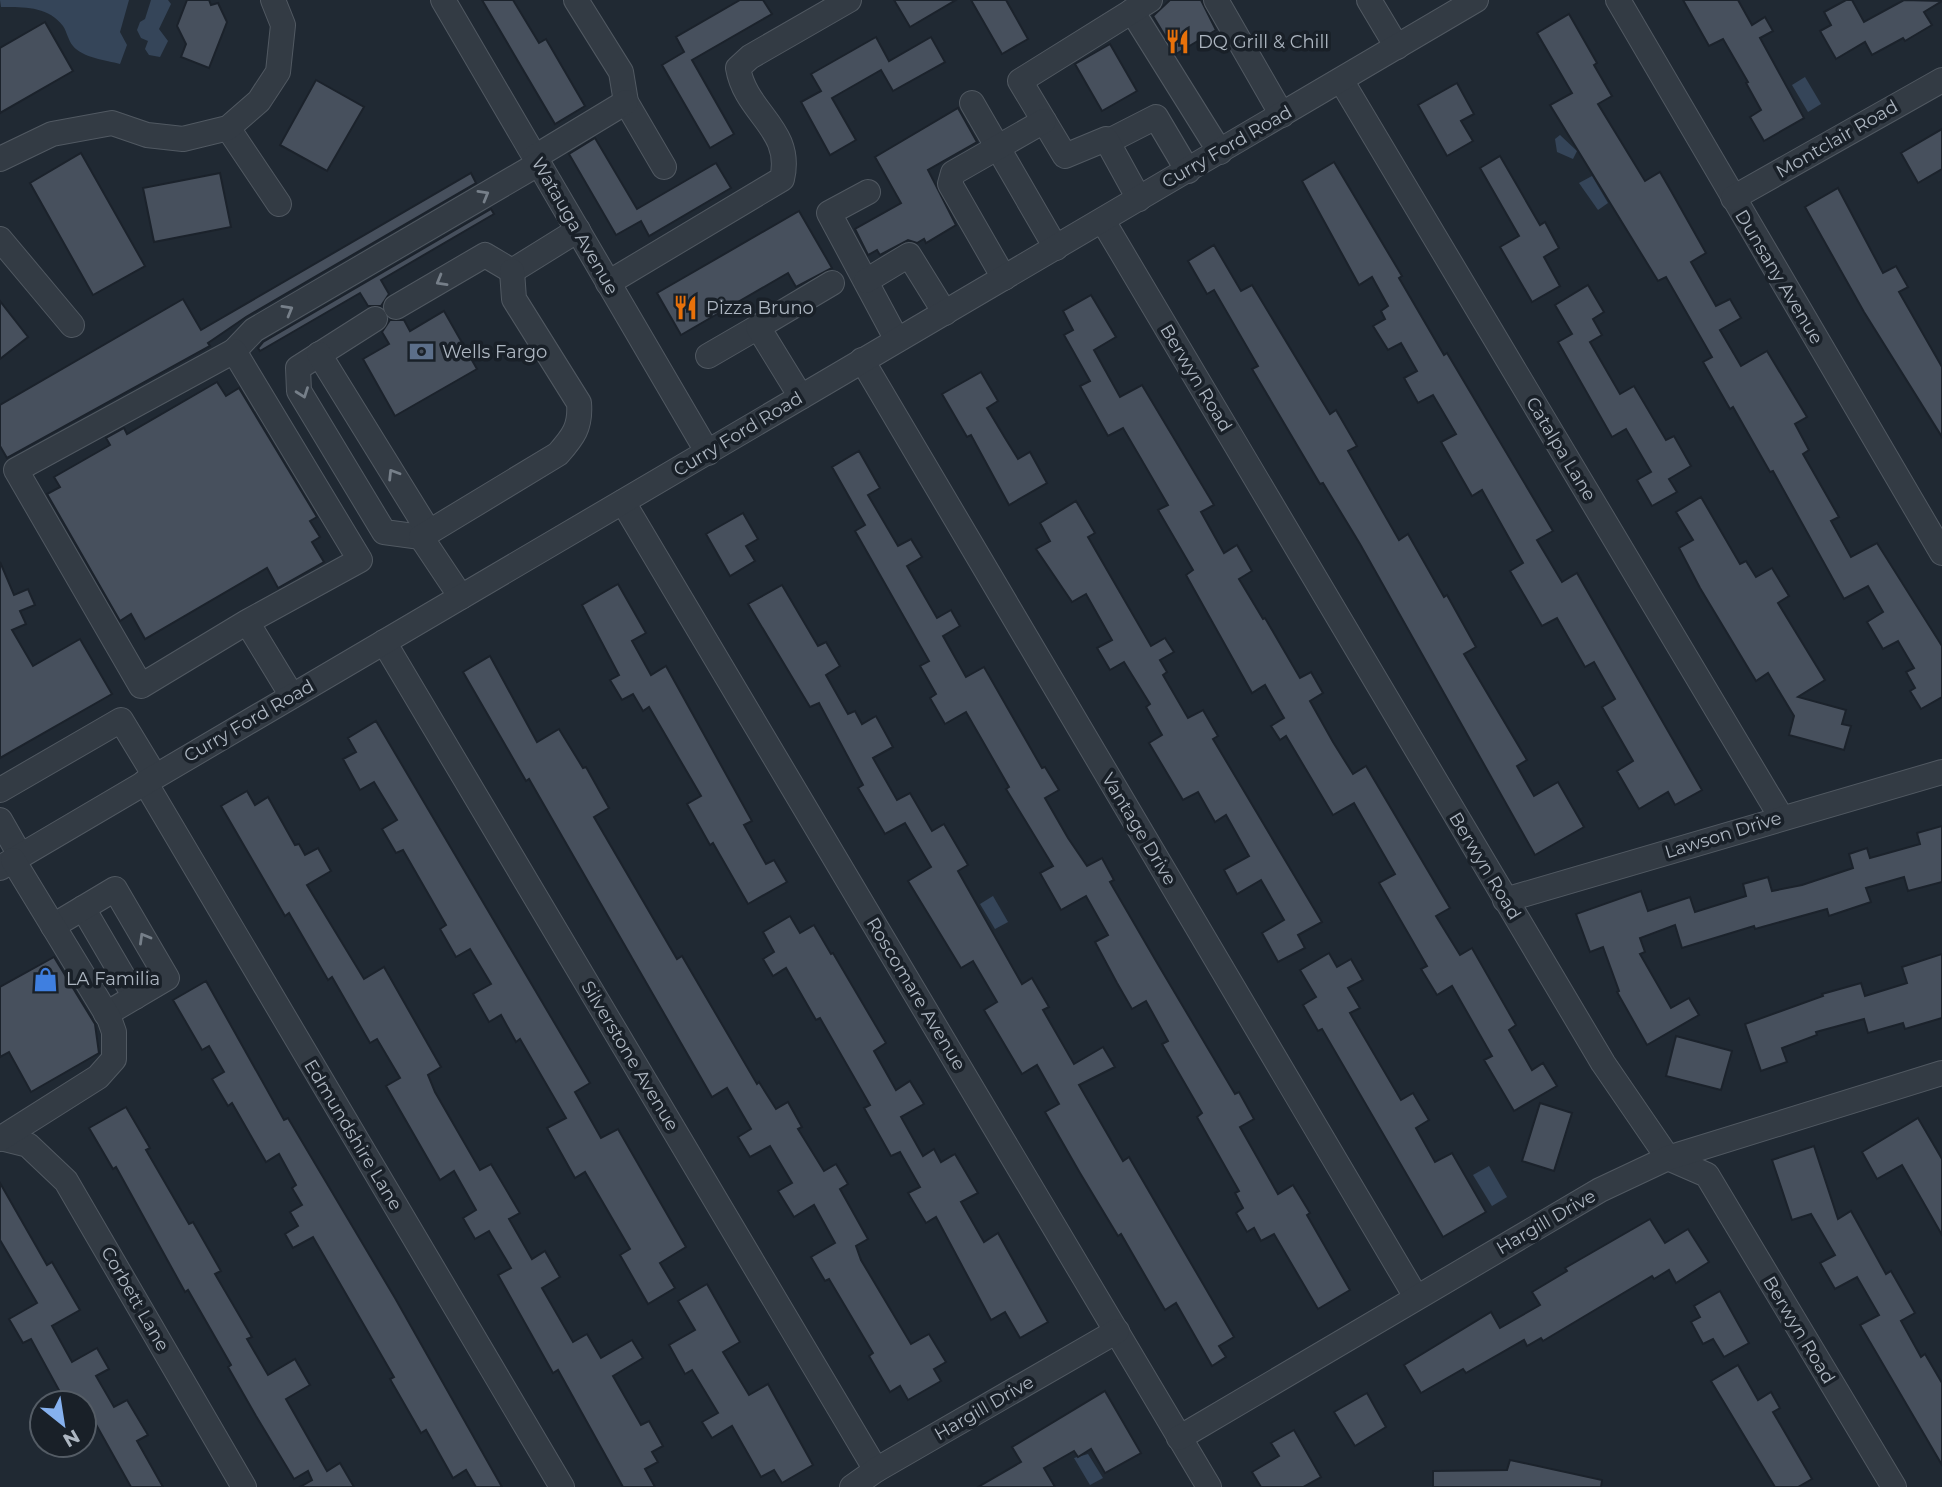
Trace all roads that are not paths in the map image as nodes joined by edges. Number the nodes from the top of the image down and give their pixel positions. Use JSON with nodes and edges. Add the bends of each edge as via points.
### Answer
{"nodes":[{"id":1,"x":273,"y":0,"type":"edge"},
{"id":2,"x":443,"y":0,"type":"edge"},
{"id":3,"x":576,"y":0,"type":"edge"},
{"id":4,"x":849,"y":0,"type":"edge"},
{"id":5,"x":1216,"y":0,"type":"edge"},
{"id":6,"x":1369,"y":0,"type":"edge"},
{"id":7,"x":1476,"y":0,"type":"edge"},
{"id":8,"x":1618,"y":0,"type":"edge"},
{"id":9,"x":1141,"y":5,"type":"edge"},
{"id":10,"x":1397,"y":47,"type":"junction"},
{"id":11,"x":1341,"y":80,"type":"junction"},
{"id":12,"x":1942,"y":80,"type":"edge"},
{"id":13,"x":626,"y":102,"type":"junction"},
{"id":14,"x":972,"y":103,"type":"dead end"},
{"id":15,"x":1282,"y":115,"type":"junction"},
{"id":16,"x":1044,"y":121,"type":"junction"},
{"id":17,"x":228,"y":128,"type":"junction"},
{"id":18,"x":1107,"y":142,"type":"junction"},
{"id":19,"x":998,"y":147,"type":"junction"},
{"id":20,"x":1220,"y":152,"type":"junction"},
{"id":21,"x":0,"y":159,"type":"edge"},
{"id":22,"x":536,"y":160,"type":"junction"},
{"id":23,"x":664,"y":167,"type":"dead end"},
{"id":24,"x":1188,"y":171,"type":"junction"},
{"id":25,"x":868,"y":192,"type":"dead end"},
{"id":26,"x":1733,"y":198,"type":"junction"},
{"id":27,"x":1139,"y":199,"type":"junction"},
{"id":28,"x":279,"y":204,"type":"dead end"},
{"id":29,"x":1103,"y":220,"type":"junction"},
{"id":30,"x":578,"y":230,"type":"junction"},
{"id":31,"x":0,"y":239,"type":"edge"},
{"id":32,"x":1056,"y":248,"type":"junction"},
{"id":33,"x":512,"y":271,"type":"junction"},
{"id":34,"x":1004,"y":278,"type":"junction"},
{"id":35,"x":866,"y":281,"type":"junction"},
{"id":36,"x":608,"y":283,"type":"junction"},
{"id":37,"x":832,"y":284,"type":"dead end"},
{"id":38,"x":945,"y":313,"type":"junction"},
{"id":39,"x":72,"y":325,"type":"dead end"},
{"id":40,"x":758,"y":327,"type":"junction"},
{"id":41,"x":897,"y":340,"type":"junction"},
{"id":42,"x":234,"y":351,"type":"junction"},
{"id":43,"x":319,"y":354,"type":"junction"},
{"id":44,"x":708,"y":356,"type":"dead end"},
{"id":45,"x":862,"y":360,"type":"junction"},
{"id":46,"x":801,"y":397,"type":"junction"},
{"id":47,"x":708,"y":453,"type":"junction"},
{"id":48,"x":623,"y":502,"type":"junction"},
{"id":49,"x":425,"y":534,"type":"junction"},
{"id":50,"x":1942,"y":553,"type":"edge"},
{"id":51,"x":461,"y":597,"type":"junction"},
{"id":52,"x":247,"y":622,"type":"junction"},
{"id":53,"x":384,"y":642,"type":"junction"},
{"id":54,"x":292,"y":696,"type":"junction"},
{"id":55,"x":1942,"y":772,"type":"edge"},
{"id":56,"x":150,"y":779,"type":"junction"},
{"id":57,"x":0,"y":790,"type":"edge"},
{"id":58,"x":1781,"y":817,"type":"junction"},
{"id":59,"x":0,"y":820,"type":"edge"},
{"id":60,"x":11,"y":861,"type":"edge"},
{"id":61,"x":1505,"y":901,"type":"junction"},
{"id":62,"x":83,"y":908,"type":"junction"},
{"id":63,"x":53,"y":926,"type":"junction"},
{"id":64,"x":135,"y":997,"type":"junction"},
{"id":65,"x":106,"y":1014,"type":"junction"},
{"id":66,"x":1942,"y":1073,"type":"edge"},
{"id":67,"x":1,"y":1138,"type":"edge"},
{"id":68,"x":1668,"y":1158,"type":"junction"},
{"id":69,"x":1416,"y":1297,"type":"junction"},
{"id":70,"x":1117,"y":1331,"type":"junction"},
{"id":71,"x":1179,"y":1438,"type":"junction"},
{"id":72,"x":876,"y":1470,"type":"junction"},
{"id":73,"x":244,"y":1487,"type":"edge"},
{"id":74,"x":562,"y":1487,"type":"edge"},
{"id":75,"x":852,"y":1487,"type":"edge"},
{"id":76,"x":1209,"y":1487,"type":"edge"},
{"id":77,"x":1894,"y":1487,"type":"edge"}],
"edges":[{"from":1,"to":17,"type":"street","via":[[283,25],[278,72],[259,101]]},
{"from":2,"to":22,"type":"street","name":"Watauga Avenue"},
{"from":3,"to":13,"type":"street","via":[[621,72]]},
{"from":4,"to":36,"type":"street","via":[[738,68],[741,88],[783,144],[786,164],[782,179]]},
{"from":5,"to":15,"type":"street"},
{"from":6,"to":10,"type":"street"},
{"from":7,"to":10,"type":"street","name":"Curry Ford Road"},
{"from":8,"to":26,"type":"street","name":"Dunsany Avenue"},
{"from":9,"to":16,"type":"street","via":[[1021,80]]},
{"from":9,"to":20,"type":"street"},
{"from":10,"to":11,"type":"street","name":"Curry Ford Road"},
{"from":11,"to":15,"type":"street","name":"Curry Ford Road"},
{"from":11,"to":58,"type":"street","name":"Catalpa Lane"},
{"from":12,"to":26,"type":"street","name":"Montclair Road"},
{"from":13,"to":22,"type":"street"},
{"from":13,"to":23,"type":"street"},
{"from":14,"to":19,"type":"street"},
{"from":15,"to":20,"type":"street","name":"Curry Ford Road"},
{"from":16,"to":18,"type":"street","via":[[1065,156],[1101,139]]},
{"from":16,"to":19,"type":"street"},
{"from":17,"to":21,"type":"street","via":[[183,139],[147,135],[112,123],[52,134]]},
{"from":17,"to":28,"type":"street"},
{"from":18,"to":24,"type":"street","via":[[1156,117]]},
{"from":18,"to":27,"type":"street"},
{"from":19,"to":32,"type":"street"},
{"from":19,"to":34,"type":"street","via":[[953,173],[950,184]]},
{"from":20,"to":24,"type":"street","name":"Curry Ford Road"},
{"from":22,"to":30,"type":"street","name":"Watauga Avenue"},
{"from":42,"to":22,"type":"street","one_way":true,"via":[[254,330]]},
{"from":24,"to":27,"type":"street","name":"Curry Ford Road"},
{"from":25,"to":35,"type":"street","via":[[830,213]]},
{"from":26,"to":50,"type":"street","name":"Dunsany Avenue"},
{"from":27,"to":29,"type":"street","name":"Curry Ford Road"},
{"from":29,"to":32,"type":"street","name":"Curry Ford Road"},
{"from":29,"to":61,"type":"street","name":"Berwyn Road"},
{"from":30,"to":33,"type":"street"},
{"from":30,"to":36,"type":"street","name":"Watauga Avenue"},
{"from":31,"to":39,"type":"street"},
{"from":32,"to":34,"type":"street","name":"Curry Ford Road"},
{"from":33,"to":43,"type":"street","one_way":true,"via":[[485,255]]},
{"from":33,"to":49,"type":"street","via":[[514,299],[579,403],[581,421],[558,454]]},
{"from":34,"to":38,"type":"street","name":"Curry Ford Road"},
{"from":35,"to":38,"type":"street","via":[[909,255]]},
{"from":35,"to":41,"type":"street"},
{"from":36,"to":47,"type":"street","name":"Watauga Avenue"},
{"from":37,"to":40,"type":"street"},
{"from":38,"to":41,"type":"street","name":"Curry Ford Road"},
{"from":40,"to":44,"type":"street"},
{"from":40,"to":46,"type":"street"},
{"from":41,"to":45,"type":"street","name":"Curry Ford Road"},
{"from":42,"to":52,"type":"street","via":[[360,560]]},
{"from":42,"to":52,"type":"street","via":[[16,470],[141,685]]},
{"from":49,"to":43,"type":"street","one_way":true},
{"from":43,"to":49,"type":"street","one_way":true,"via":[[298,368],[299,391],[384,532]]},
{"from":45,"to":46,"type":"street","name":"Curry Ford Road"},
{"from":45,"to":69,"type":"street","name":"Vantage Drive"},
{"from":46,"to":47,"type":"street","name":"Curry Ford Road"},
{"from":47,"to":48,"type":"street","name":"Curry Ford Road"},
{"from":48,"to":51,"type":"street","name":"Curry Ford Road"},
{"from":48,"to":70,"type":"street","name":"Roscomare Avenue"},
{"from":49,"to":51,"type":"street"},
{"from":51,"to":53,"type":"street","name":"Curry Ford Road"},
{"from":52,"to":54,"type":"street"},
{"from":53,"to":54,"type":"street","name":"Curry Ford Road"},
{"from":53,"to":72,"type":"street","name":"Silverstone Avenue"},
{"from":54,"to":56,"type":"street","name":"Curry Ford Road"},
{"from":55,"to":58,"type":"street","name":"Lawson Drive"},
{"from":56,"to":57,"type":"street","name":"Edmundshire Lane","via":[[121,720]]},
{"from":56,"to":60,"type":"street","name":"Curry Ford Road"},
{"from":56,"to":74,"type":"street","name":"Edmundshire Lane"},
{"from":58,"to":61,"type":"street","name":"Lawson Drive"},
{"from":59,"to":60,"type":"street"},
{"from":60,"to":63,"type":"street"},
{"from":61,"to":68,"type":"street","name":"Berwyn Road","via":[[1602,1063]]},
{"from":62,"to":63,"type":"street"},
{"from":62,"to":64,"type":"street"},
{"from":64,"to":62,"type":"street","one_way":true,"via":[[167,978],[115,889]]},
{"from":63,"to":65,"type":"street"},
{"from":64,"to":65,"type":"street"},
{"from":65,"to":67,"type":"street","via":[[114,1032],[114,1059],[98,1077]]},
{"from":66,"to":68,"type":"street","name":"Hargill Drive"},
{"from":67,"to":73,"type":"street","name":"Corbett Lane","via":[[28,1144],[66,1181]]},
{"from":68,"to":69,"type":"street","name":"Hargill Drive","via":[[1600,1190]]},
{"from":68,"to":77,"type":"street","name":"Berwyn Road","via":[[1707,1175]]},
{"from":69,"to":71,"type":"street","name":"Hargill Drive"},
{"from":70,"to":71,"type":"street","name":"Roscomare Avenue"},
{"from":70,"to":72,"type":"street","name":"Hargill Drive"},
{"from":71,"to":76,"type":"street","name":"Roscomare Avenue"},
{"from":72,"to":75,"type":"street","name":"Hargill Drive"}]}
